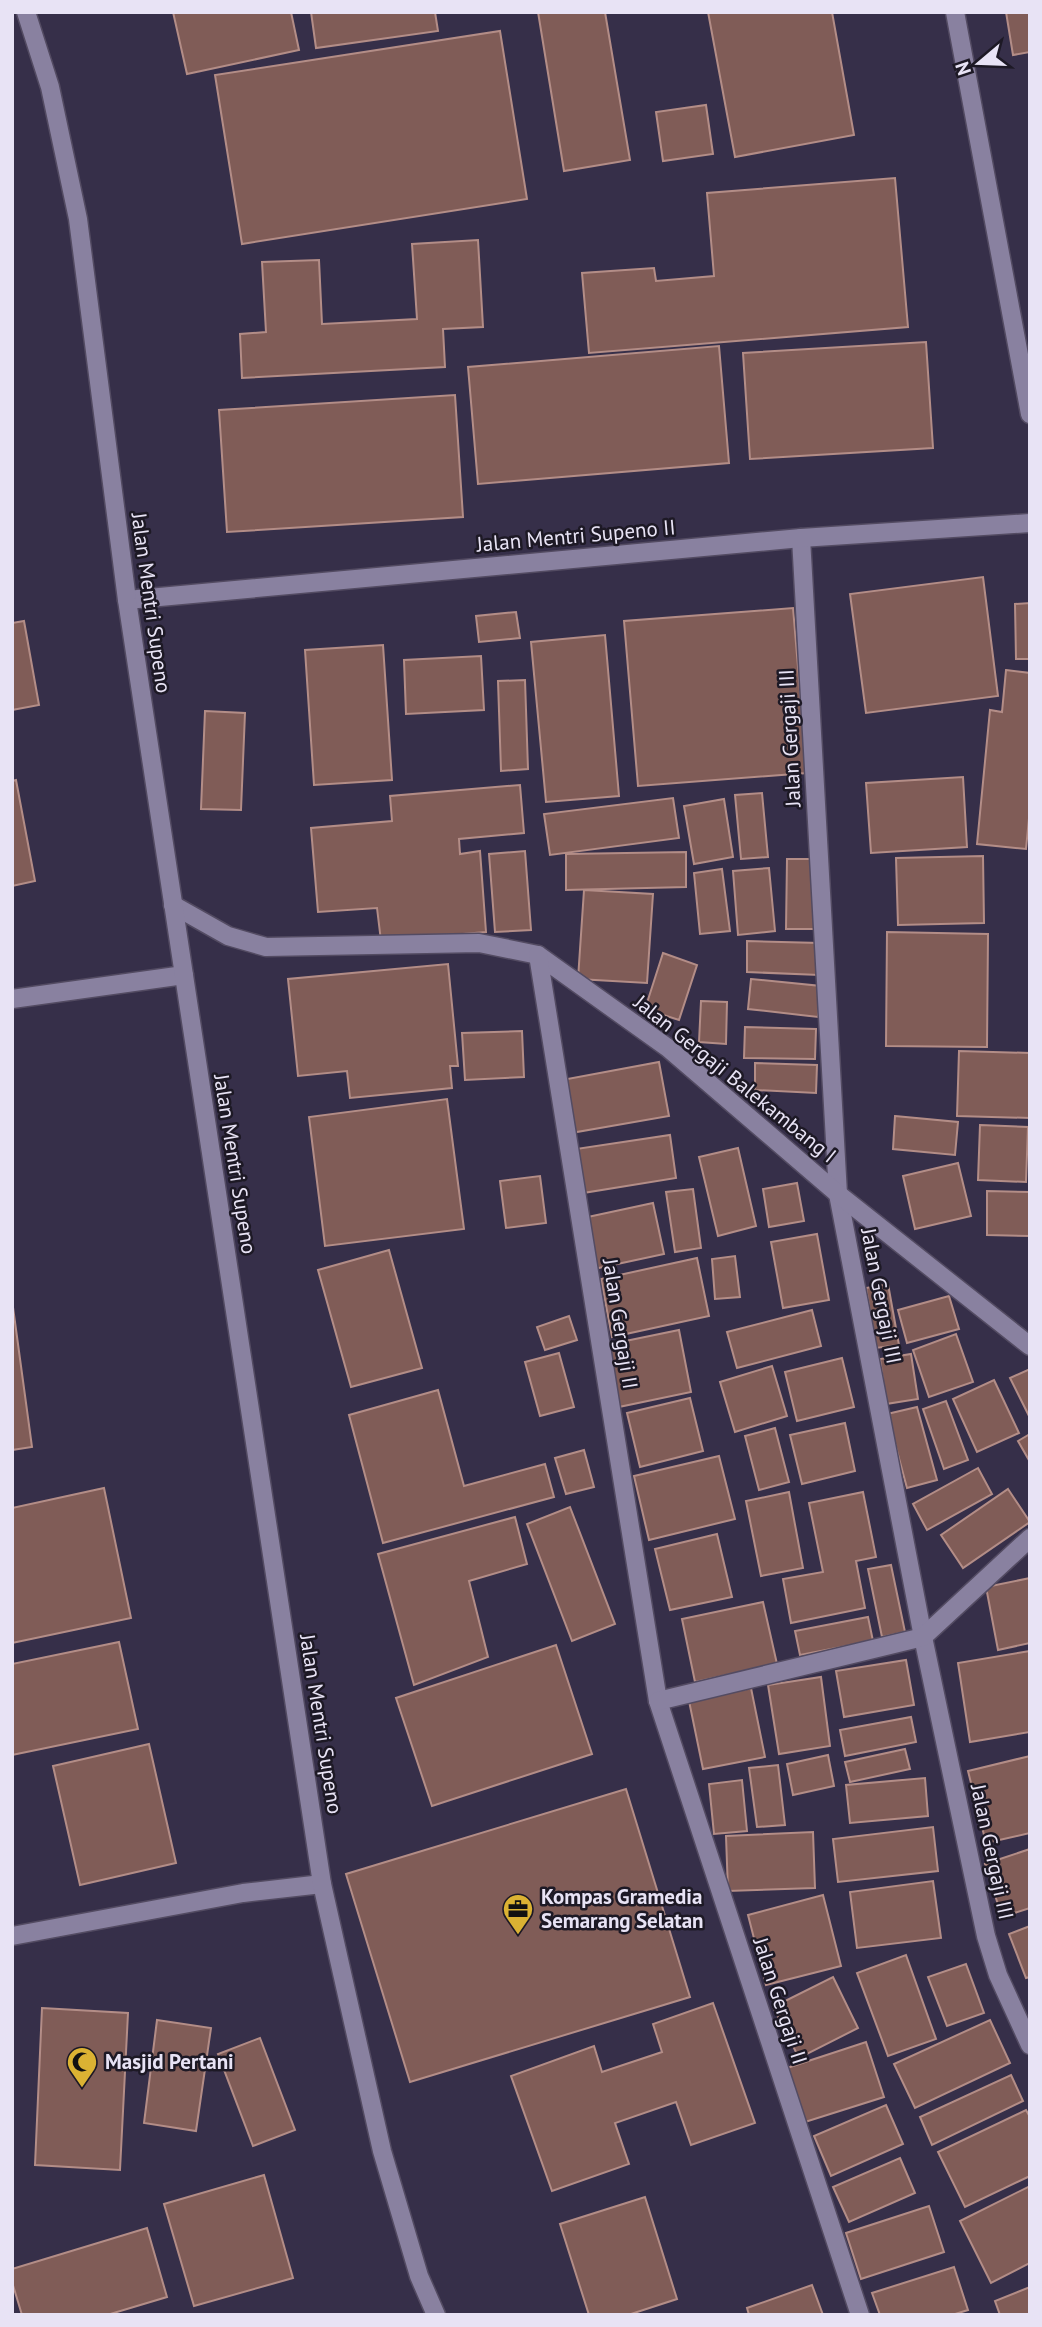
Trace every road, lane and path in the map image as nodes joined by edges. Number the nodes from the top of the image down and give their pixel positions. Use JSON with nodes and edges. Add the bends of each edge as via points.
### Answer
{"nodes":[{"id":1,"x":26,"y":12,"type":"edge"},
{"id":2,"x":955,"y":12,"type":"edge"},
{"id":3,"x":1030,"y":414,"type":"edge"},
{"id":4,"x":1030,"y":523,"type":"edge"},
{"id":5,"x":801,"y":538,"type":"junction"},
{"id":6,"x":127,"y":600,"type":"junction"},
{"id":7,"x":173,"y":905,"type":"junction"},
{"id":8,"x":538,"y":955,"type":"junction"},
{"id":9,"x":184,"y":975,"type":"junction"},
{"id":10,"x":12,"y":999,"type":"edge"},
{"id":11,"x":838,"y":1194,"type":"junction"},
{"id":12,"x":1030,"y":1346,"type":"edge"},
{"id":13,"x":1030,"y":1538,"type":"edge"},
{"id":14,"x":923,"y":1637,"type":"junction"},
{"id":15,"x":658,"y":1701,"type":"junction"},
{"id":16,"x":322,"y":1884,"type":"junction"},
{"id":17,"x":12,"y":1936,"type":"edge"},
{"id":18,"x":1030,"y":2045,"type":"edge"},
{"id":19,"x":436,"y":2315,"type":"edge"},
{"id":20,"x":860,"y":2315,"type":"edge"}],
"edges":[{"from":1,"to":6,"type":"street","name":"Jalan Mentri Supeno","via":[[50,87],[78,219]]},
{"from":2,"to":3,"type":"street"},
{"from":4,"to":5,"type":"street","name":"Jalan Mentri Supeno II"},
{"from":5,"to":6,"type":"street","name":"Jalan Mentri Supeno II"},
{"from":5,"to":11,"type":"street","name":"Jalan Gergaji III"},
{"from":6,"to":7,"type":"street","name":"Jalan Mentri Supeno"},
{"from":7,"to":8,"type":"street","name":"Jalan Gergaji Balekambang I","via":[[228,936],[266,947],[478,943]]},
{"from":7,"to":9,"type":"street","name":"Jalan Mentri Supeno"},
{"from":8,"to":11,"type":"street","name":"Jalan Gergaji Balekambang I","via":[[668,1048]]},
{"from":8,"to":15,"type":"street","name":"Jalan Gergaji II"},
{"from":9,"to":10,"type":"street"},
{"from":9,"to":16,"type":"street","name":"Jalan Mentri Supeno"},
{"from":11,"to":12,"type":"street","name":"Jalan Gergaji Balekambang I"},
{"from":11,"to":14,"type":"street","name":"Jalan Gergaji III"},
{"from":13,"to":14,"type":"street"},
{"from":14,"to":15,"type":"street"},
{"from":14,"to":18,"type":"street","name":"Jalan Gergaji III","via":[[986,1936]]},
{"from":15,"to":20,"type":"street","name":"Jalan Gergaji II"},
{"from":16,"to":17,"type":"street","via":[[243,1892]]},
{"from":16,"to":19,"type":"street","name":"Jalan Mentri Supeno","via":[[382,2151],[419,2276]]}]}
